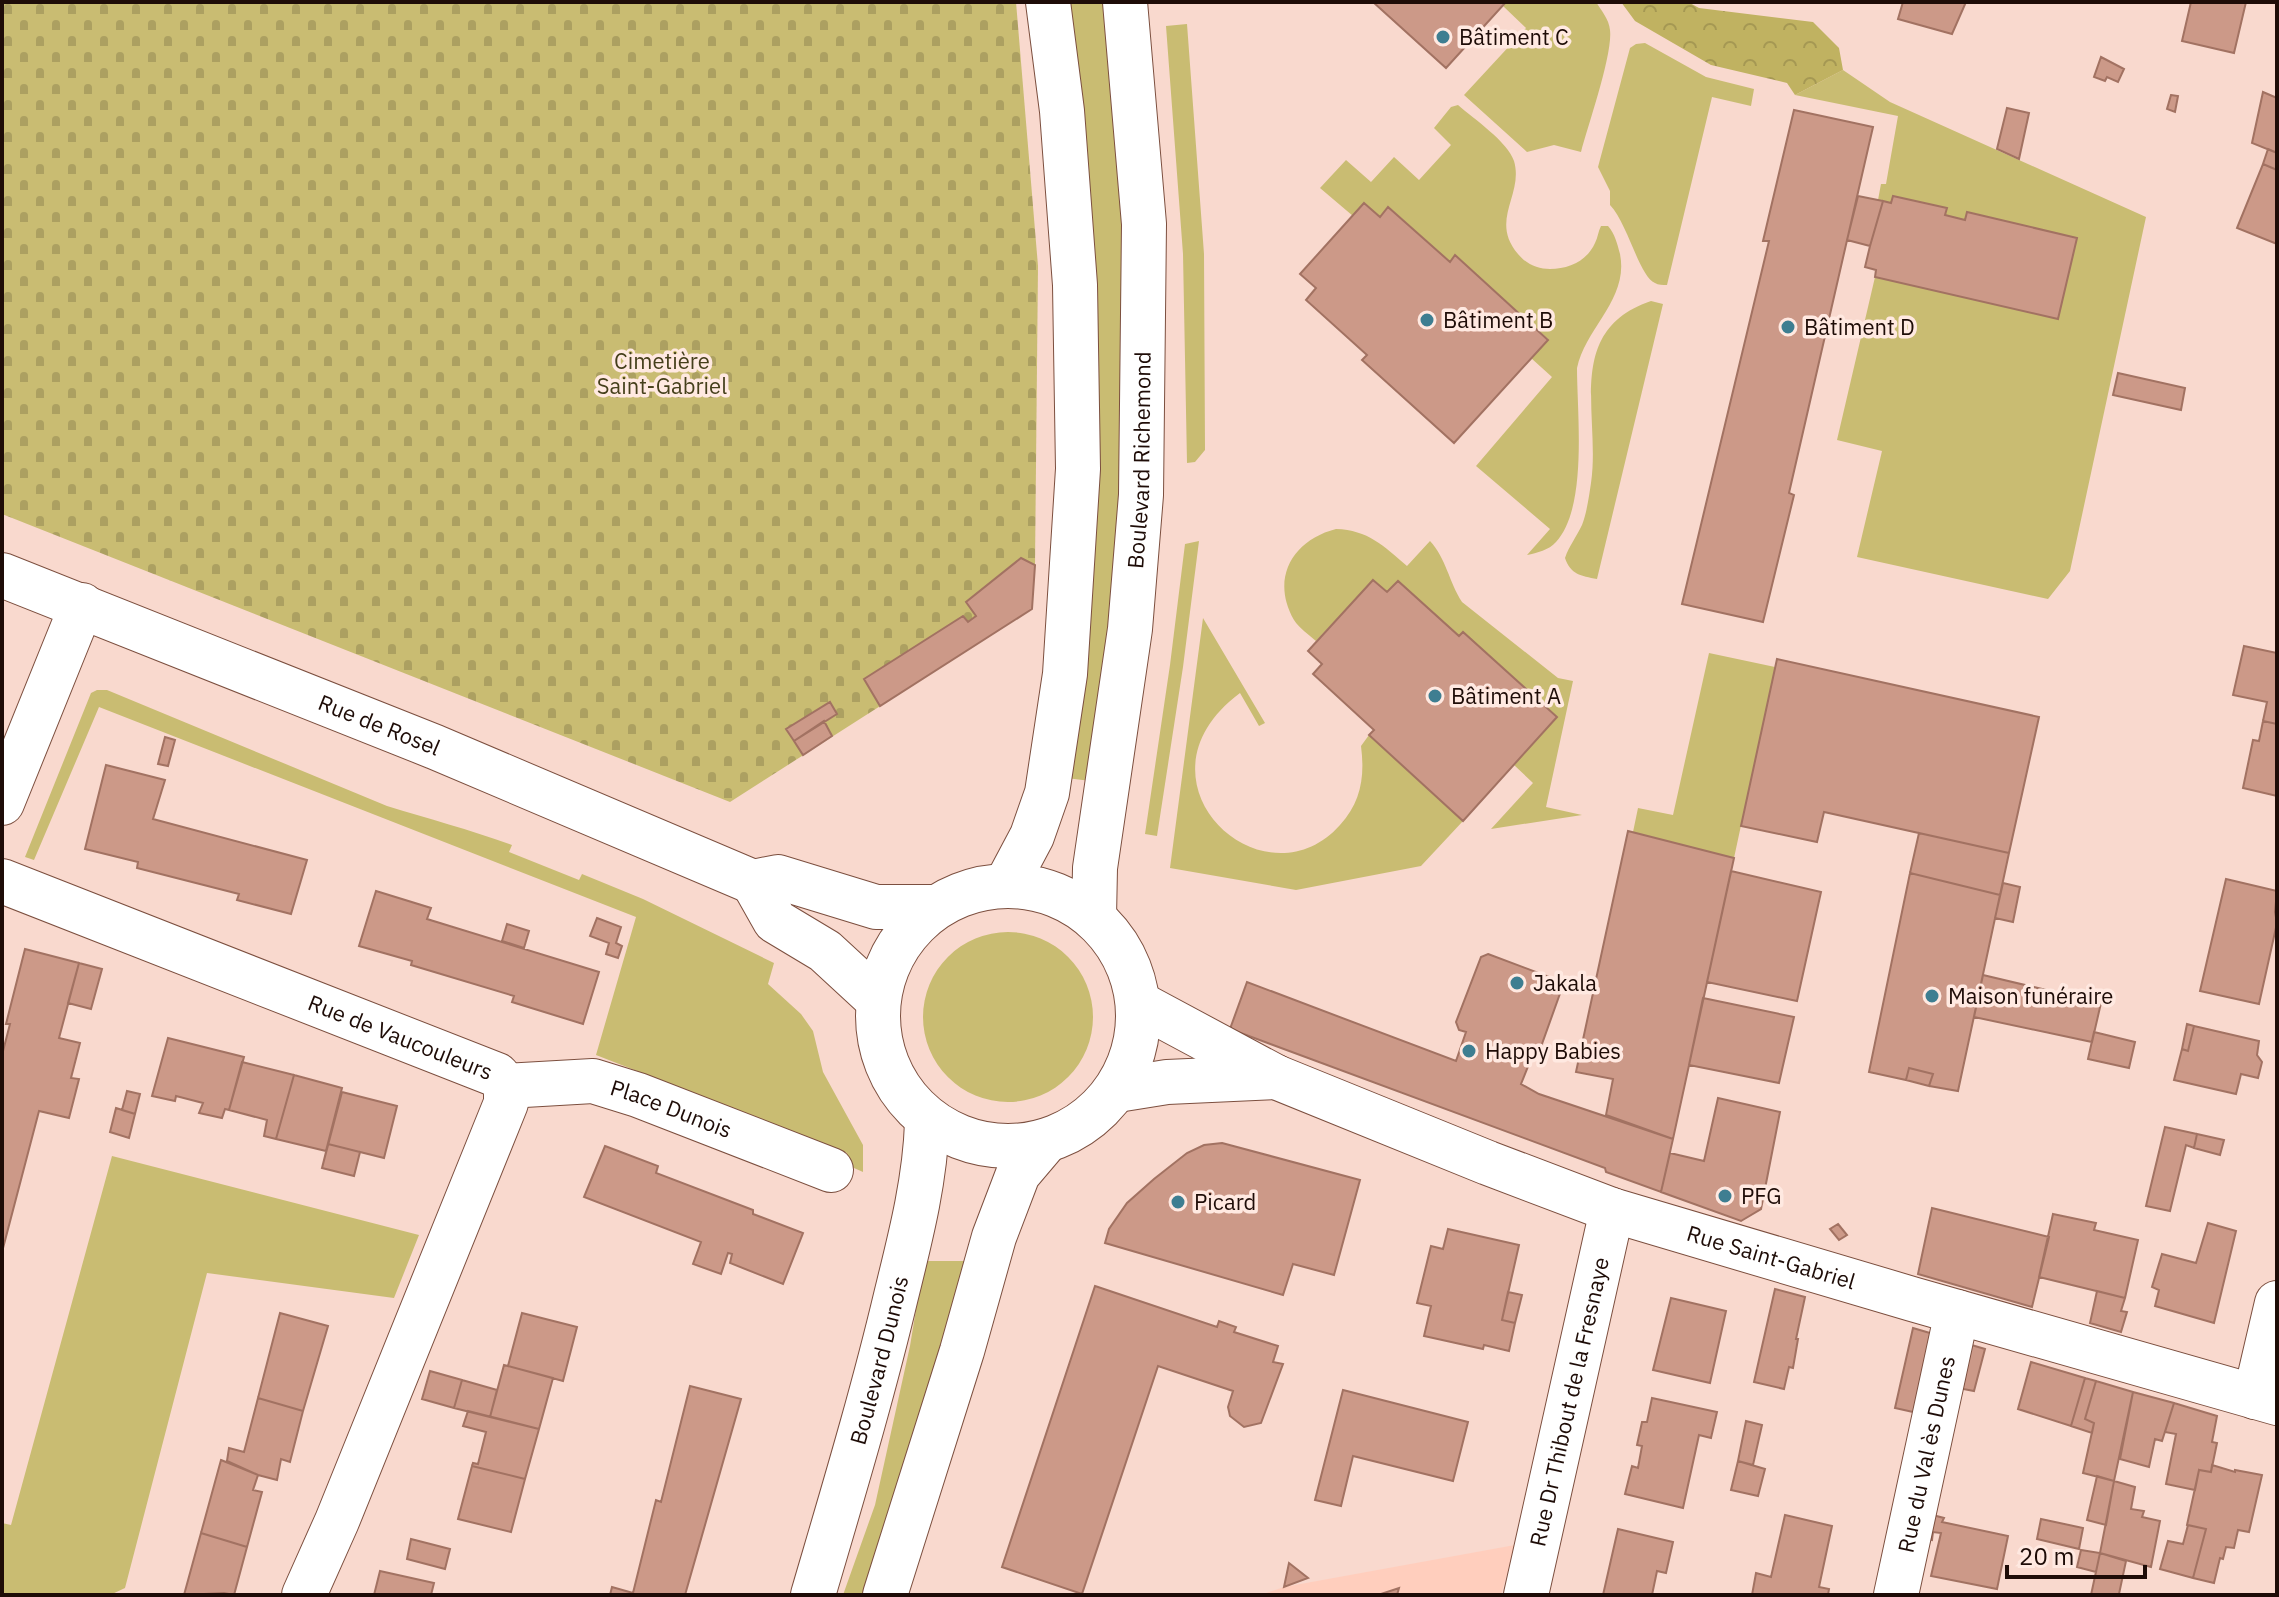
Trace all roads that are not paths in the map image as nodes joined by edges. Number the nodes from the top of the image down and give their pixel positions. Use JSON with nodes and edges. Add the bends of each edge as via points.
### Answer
{"nodes":[{"id":1,"x":1048,"y":2,"type":"edge"},
{"id":2,"x":1125,"y":2,"type":"edge"},
{"id":3,"x":2,"y":575,"type":"edge"},
{"id":4,"x":82,"y":605,"type":"junction"},
{"id":5,"x":2,"y":803,"type":"edge"},
{"id":6,"x":2,"y":881,"type":"edge"},
{"id":7,"x":753,"y":882,"type":"junction"},
{"id":8,"x":1006,"y":885,"type":"junction"},
{"id":9,"x":935,"y":907,"type":"junction"},
{"id":10,"x":1094,"y":917,"type":"junction"},
{"id":11,"x":877,"y":999,"type":"junction"},
{"id":12,"x":1138,"y":1003,"type":"junction"},
{"id":13,"x":1276,"y":1077,"type":"junction"},
{"id":14,"x":506,"y":1086,"type":"junction"},
{"id":15,"x":1117,"y":1090,"type":"junction"},
{"id":16,"x":927,"y":1123,"type":"junction"},
{"id":17,"x":1046,"y":1141,"type":"junction"},
{"id":18,"x":831,"y":1170,"type":"dead end"},
{"id":19,"x":1612,"y":1210,"type":"junction"},
{"id":20,"x":2277,"y":1303,"type":"edge"},
{"id":21,"x":1957,"y":1312,"type":"junction"},
{"id":22,"x":2266,"y":1400,"type":"edge"},
{"id":23,"x":304,"y":1595,"type":"edge"},
{"id":24,"x":813,"y":1595,"type":"edge"},
{"id":25,"x":885,"y":1595,"type":"edge"},
{"id":26,"x":1526,"y":1595,"type":"edge"},
{"id":27,"x":1896,"y":1595,"type":"edge"}],
"edges":[{"from":1,"to":8,"type":"street","via":[[1075,285],[1078,469],[1065,674],[1047,793]]},
{"from":2,"to":10,"type":"street","name":"Boulevard Richemond","via":[[1144,224],[1141,495],[1130,629],[1095,868]]},
{"from":3,"to":4,"type":"street","name":"Rue de Rosel"},
{"from":4,"to":5,"type":"street"},
{"from":4,"to":7,"type":"street","name":"Rue de Rosel"},
{"from":6,"to":14,"type":"street","name":"Rue de Vaucouleurs","via":[[497,1075]]},
{"from":7,"to":9,"type":"street","name":"Rue de Rosel","via":[[778,877],[876,907]]},
{"from":7,"to":11,"type":"street","via":[[775,921],[825,951]]},
{"from":8,"to":9,"type":"street","via":[[967,892]]},
{"from":8,"to":10,"type":"street","via":[[1048,891]]},
{"from":9,"to":11,"type":"street","via":[[895,951]]},
{"from":10,"to":12,"type":"street","via":[[1131,969]]},
{"from":11,"to":16,"type":"street","via":[[877,1026],[888,1066]]},
{"from":12,"to":13,"type":"street","name":"Rue Saint-Gabriel"},
{"from":12,"to":15,"type":"street","via":[[1134,1051]]},
{"from":13,"to":15,"type":"street","name":"Rue Saint-Gabriel"},
{"from":13,"to":19,"type":"street","name":"Rue Saint-Gabriel"},
{"from":14,"to":18,"type":"street","name":"Place Dunois","via":[[593,1081]]},
{"from":14,"to":23,"type":"street","name":"Rue de Vaucouleurs","via":[[506,1103]]},
{"from":15,"to":17,"type":"street","via":[[1087,1121]]},
{"from":16,"to":17,"type":"street","via":[[975,1143],[1011,1147]]},
{"from":16,"to":24,"type":"street","name":"Boulevard Dunois","via":[[916,1214],[898,1289]]},
{"from":17,"to":25,"type":"street","via":[[1018,1174],[994,1237]]},
{"from":19,"to":21,"type":"street","name":"Rue Saint-Gabriel"},
{"from":19,"to":26,"type":"street","name":"Rue Dr Thibout de la Fresnaye"},
{"from":20,"to":22,"type":"street"},
{"from":21,"to":22,"type":"street","name":"Rue Saint-Gabriel"},
{"from":21,"to":27,"type":"street","name":"Rue du Val ès Dunes"}]}
